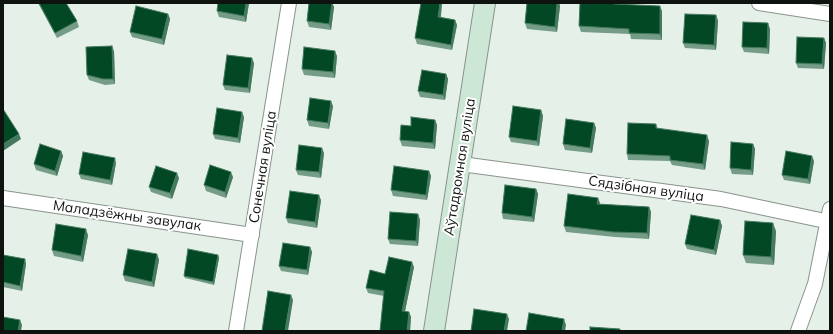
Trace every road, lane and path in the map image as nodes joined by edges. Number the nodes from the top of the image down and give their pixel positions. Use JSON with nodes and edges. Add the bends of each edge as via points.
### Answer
{"nodes":[{"id":1,"x":289,"y":3,"type":"edge"},
{"id":2,"x":485,"y":3,"type":"edge"},
{"id":3,"x":759,"y":3,"type":"edge"},
{"id":4,"x":830,"y":14,"type":"edge"},
{"id":5,"x":461,"y":164,"type":"junction"},
{"id":6,"x":3,"y":198,"type":"edge"},
{"id":7,"x":829,"y":218,"type":"edge"},
{"id":8,"x":252,"y":234,"type":"junction"},
{"id":9,"x":236,"y":331,"type":"edge"},
{"id":10,"x":434,"y":331,"type":"edge"},
{"id":11,"x":798,"y":331,"type":"edge"}],
"edges":[{"from":1,"to":8,"type":"street","name":"Сонечная вуліца"},
{"from":2,"to":5,"type":"street","name":"Аўтадромная вуліца"},
{"from":3,"to":4,"type":"street"},
{"from":5,"to":7,"type":"street","name":"Сядзібная вуліца","via":[[721,199]]},
{"from":5,"to":10,"type":"street","name":"Аўтадромная вуліца"},
{"from":6,"to":8,"type":"street","name":"Маладзёжны завулак"},
{"from":7,"to":11,"type":"street","via":[[815,284]]},
{"from":8,"to":9,"type":"street","name":"Сонечная вуліца"}]}
